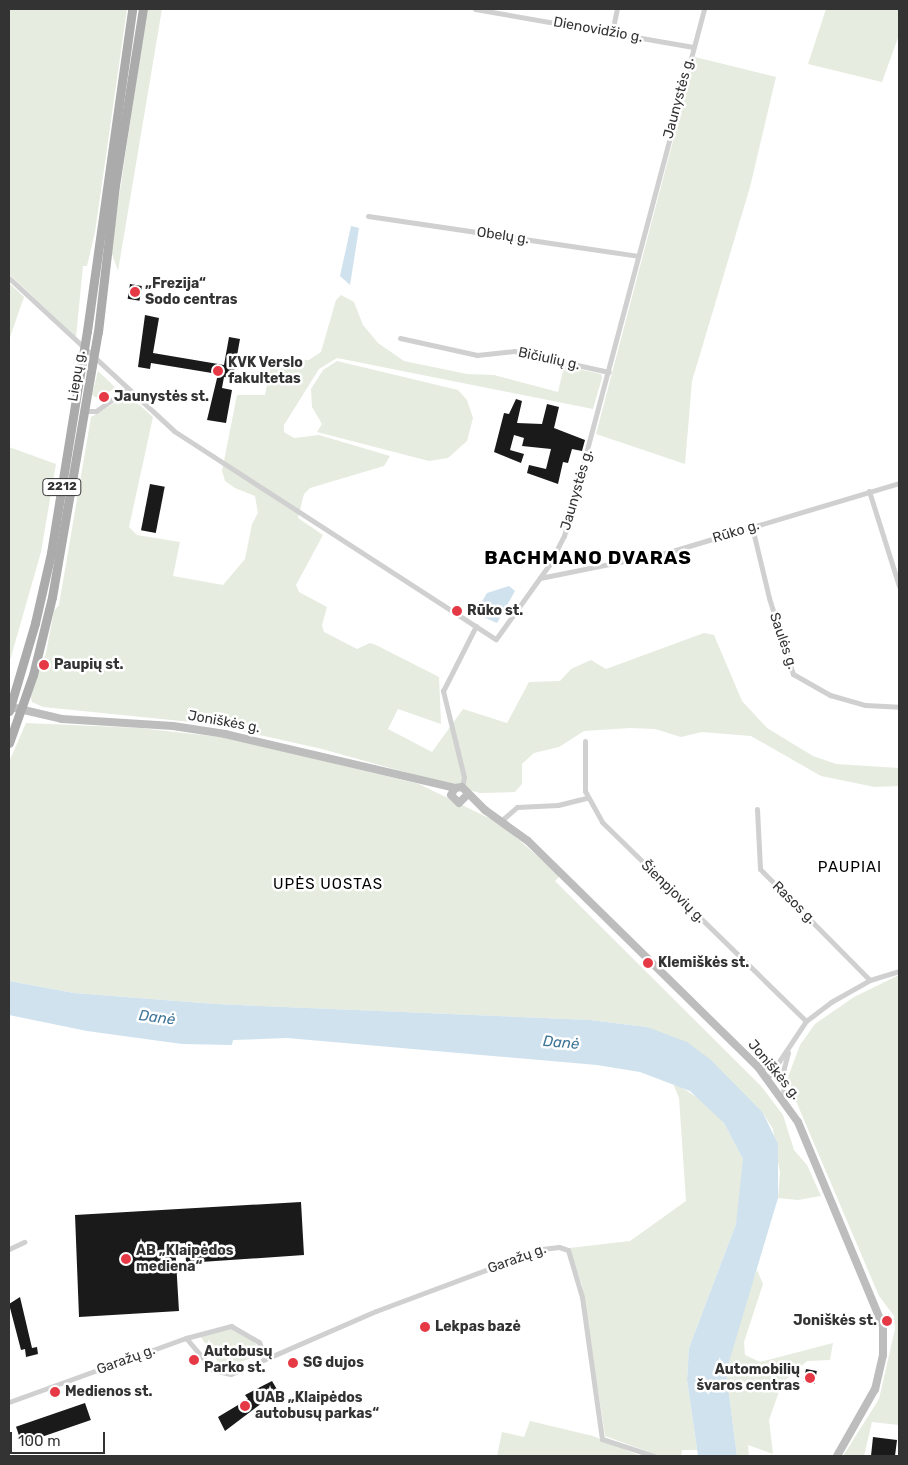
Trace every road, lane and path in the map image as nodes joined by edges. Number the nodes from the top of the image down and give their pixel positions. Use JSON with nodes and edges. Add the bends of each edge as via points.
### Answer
{"nodes":[{"id":1,"x":132,"y":9,"type":"edge"},
{"id":2,"x":143,"y":9,"type":"edge"},
{"id":3,"x":475,"y":9,"type":"edge"},
{"id":4,"x":617,"y":9,"type":"edge"},
{"id":5,"x":704,"y":9,"type":"edge"},
{"id":6,"x":612,"y":32,"type":"junction"},
{"id":7,"x":692,"y":47,"type":"junction"},
{"id":8,"x":368,"y":216,"type":"dead end"},
{"id":9,"x":638,"y":256,"type":"junction"},
{"id":10,"x":9,"y":278,"type":"edge"},
{"id":11,"x":400,"y":338,"type":"dead end"},
{"id":12,"x":84,"y":349,"type":"junction"},
{"id":13,"x":94,"y":357,"type":"junction"},
{"id":14,"x":609,"y":372,"type":"junction"},
{"id":15,"x":128,"y":390,"type":"junction"},
{"id":16,"x":85,"y":411,"type":"junction"},
{"id":17,"x":899,"y":483,"type":"edge"},
{"id":18,"x":869,"y":492,"type":"junction"},
{"id":19,"x":752,"y":527,"type":"junction"},
{"id":20,"x":540,"y":578,"type":"junction"},
{"id":21,"x":899,"y":586,"type":"edge"},
{"id":22,"x":476,"y":626,"type":"junction"},
{"id":23,"x":899,"y":707,"type":"edge"},
{"id":24,"x":10,"y":709,"type":"edge"},
{"id":25,"x":21,"y":711,"type":"junction"},
{"id":26,"x":585,"y":741,"type":"dead end"},
{"id":27,"x":9,"y":743,"type":"edge"},
{"id":28,"x":456,"y":790,"type":"junction"},
{"id":29,"x":467,"y":795,"type":"junction"},
{"id":30,"x":586,"y":798,"type":"junction"},
{"id":31,"x":462,"y":802,"type":"junction"},
{"id":32,"x":757,"y":809,"type":"dead end"},
{"id":33,"x":485,"y":810,"type":"junction"},
{"id":34,"x":502,"y":820,"type":"junction"},
{"id":35,"x":899,"y":972,"type":"edge"},
{"id":36,"x":870,"y":980,"type":"junction"},
{"id":37,"x":806,"y":1022,"type":"junction"},
{"id":38,"x":790,"y":1047,"type":"junction"},
{"id":39,"x":758,"y":1067,"type":"junction"},
{"id":40,"x":774,"y":1067,"type":"junction"},
{"id":41,"x":784,"y":1068,"type":"junction"},
{"id":42,"x":767,"y":1077,"type":"junction"},
{"id":43,"x":784,"y":1098,"type":"junction"},
{"id":44,"x":24,"y":1242,"type":"dead end"},
{"id":45,"x":9,"y":1248,"type":"edge"},
{"id":46,"x":186,"y":1338,"type":"junction"},
{"id":47,"x":265,"y":1358,"type":"junction"},
{"id":48,"x":9,"y":1402,"type":"edge"},
{"id":49,"x":654,"y":1456,"type":"edge"},
{"id":50,"x":837,"y":1456,"type":"edge"}],
"edges":[{"from":1,"to":12,"type":"main road","name":"Liepų g.","number":"2212"},
{"from":2,"to":13,"type":"main road","name":"Liepų g.","number":"2212"},
{"from":3,"to":6,"type":"street","name":"Dienovidžio g."},
{"from":4,"to":6,"type":"street"},
{"from":5,"to":7,"type":"street","name":"Jaunystės g."},
{"from":6,"to":7,"type":"street","name":"Dienovidžio g."},
{"from":7,"to":9,"type":"street","name":"Jaunystės g."},
{"from":8,"to":9,"type":"street","name":"Obelų g."},
{"from":9,"to":14,"type":"street","name":"Jaunystės g."},
{"from":10,"to":12,"type":"street","name":"Jaunystės g."},
{"from":11,"to":14,"type":"street","name":"Bičiulių g.","via":[[477,355],[514,351]]},
{"from":12,"to":13,"type":"street","name":"Jaunystės g."},
{"from":12,"to":24,"type":"main road","name":"Liepų g.","number":"2212","via":[[49,562]]},
{"from":13,"to":15,"type":"street","name":"Jaunystės g."},
{"from":13,"to":16,"type":"main road","name":"Liepų g.","number":"2212"},
{"from":14,"to":20,"type":"street","name":"Jaunystės g.","via":[[564,536]]},
{"from":15,"to":16,"type":"street","via":[[96,411]]},
{"from":15,"to":22,"type":"street","name":"Jaunystės g.","via":[[174,431]]},
{"from":16,"to":25,"type":"main road","name":"Liepų g.","number":"2212","via":[[47,619]]},
{"from":17,"to":18,"type":"street","name":"Rūko g."},
{"from":18,"to":19,"type":"street","name":"Rūko g."},
{"from":18,"to":21,"type":"street"},
{"from":19,"to":20,"type":"street","name":"Rūko g.","via":[[669,552]]},
{"from":19,"to":23,"type":"street","name":"Saulės g.","via":[[768,598],[793,674],[830,695],[865,705]]},
{"from":20,"to":22,"type":"street","name":"Jaunystės g.","via":[[500,637],[496,639]]},
{"from":22,"to":28,"type":"street","via":[[443,691],[452,741],[464,777]]},
{"from":24,"to":25,"type":"main road","name":"Joniškės g."},
{"from":25,"to":27,"type":"main road","name":"Liepų g.","number":"2212"},
{"from":25,"to":28,"type":"main road","name":"Joniškės g.","via":[[62,719],[200,729]]},
{"from":26,"to":30,"type":"street"},
{"from":28,"to":29,"type":"main road","name":"Joniškės g."},
{"from":28,"to":31,"type":"main road","name":"Joniškės g.","via":[[453,800]]},
{"from":29,"to":31,"type":"main road"},
{"from":29,"to":33,"type":"main road","name":"Joniškės g."},
{"from":30,"to":34,"type":"street","via":[[558,805],[517,807]]},
{"from":30,"to":37,"type":"street","name":"Šienpjovių g.","via":[[608,829]]},
{"from":31,"to":33,"type":"main road","name":"Joniškės g."},
{"from":32,"to":36,"type":"street","name":"Rasos g.","via":[[760,869]]},
{"from":33,"to":34,"type":"main road","name":"Joniškės g."},
{"from":34,"to":39,"type":"main road","name":"Joniškės g.","via":[[642,950]]},
{"from":35,"to":36,"type":"street"},
{"from":36,"to":37,"type":"street"},
{"from":37,"to":38,"type":"street"},
{"from":38,"to":40,"type":"street"},
{"from":38,"to":41,"type":"street"},
{"from":39,"to":40,"type":"street"},
{"from":39,"to":42,"type":"main road","name":"Joniškės g."},
{"from":40,"to":42,"type":"street"},
{"from":41,"to":42,"type":"street"},
{"from":41,"to":43,"type":"street"},
{"from":42,"to":43,"type":"main road","name":"Joniškės g."},
{"from":43,"to":50,"type":"main road","name":"Joniškės g.","via":[[813,1153],[883,1326],[884,1355],[875,1389]]},
{"from":44,"to":45,"type":"street"},
{"from":46,"to":47,"type":"street","name":"Garažų g.","via":[[231,1326],[259,1342]]},
{"from":46,"to":47,"type":"street","name":"Garažų g.","via":[[196,1345],[213,1370],[221,1374],[231,1374]]},
{"from":46,"to":48,"type":"street","name":"Garažų g."},
{"from":47,"to":49,"type":"street","name":"Garažų g.","via":[[376,1311],[542,1249],[559,1247],[568,1250],[582,1297],[602,1439]]}]}
